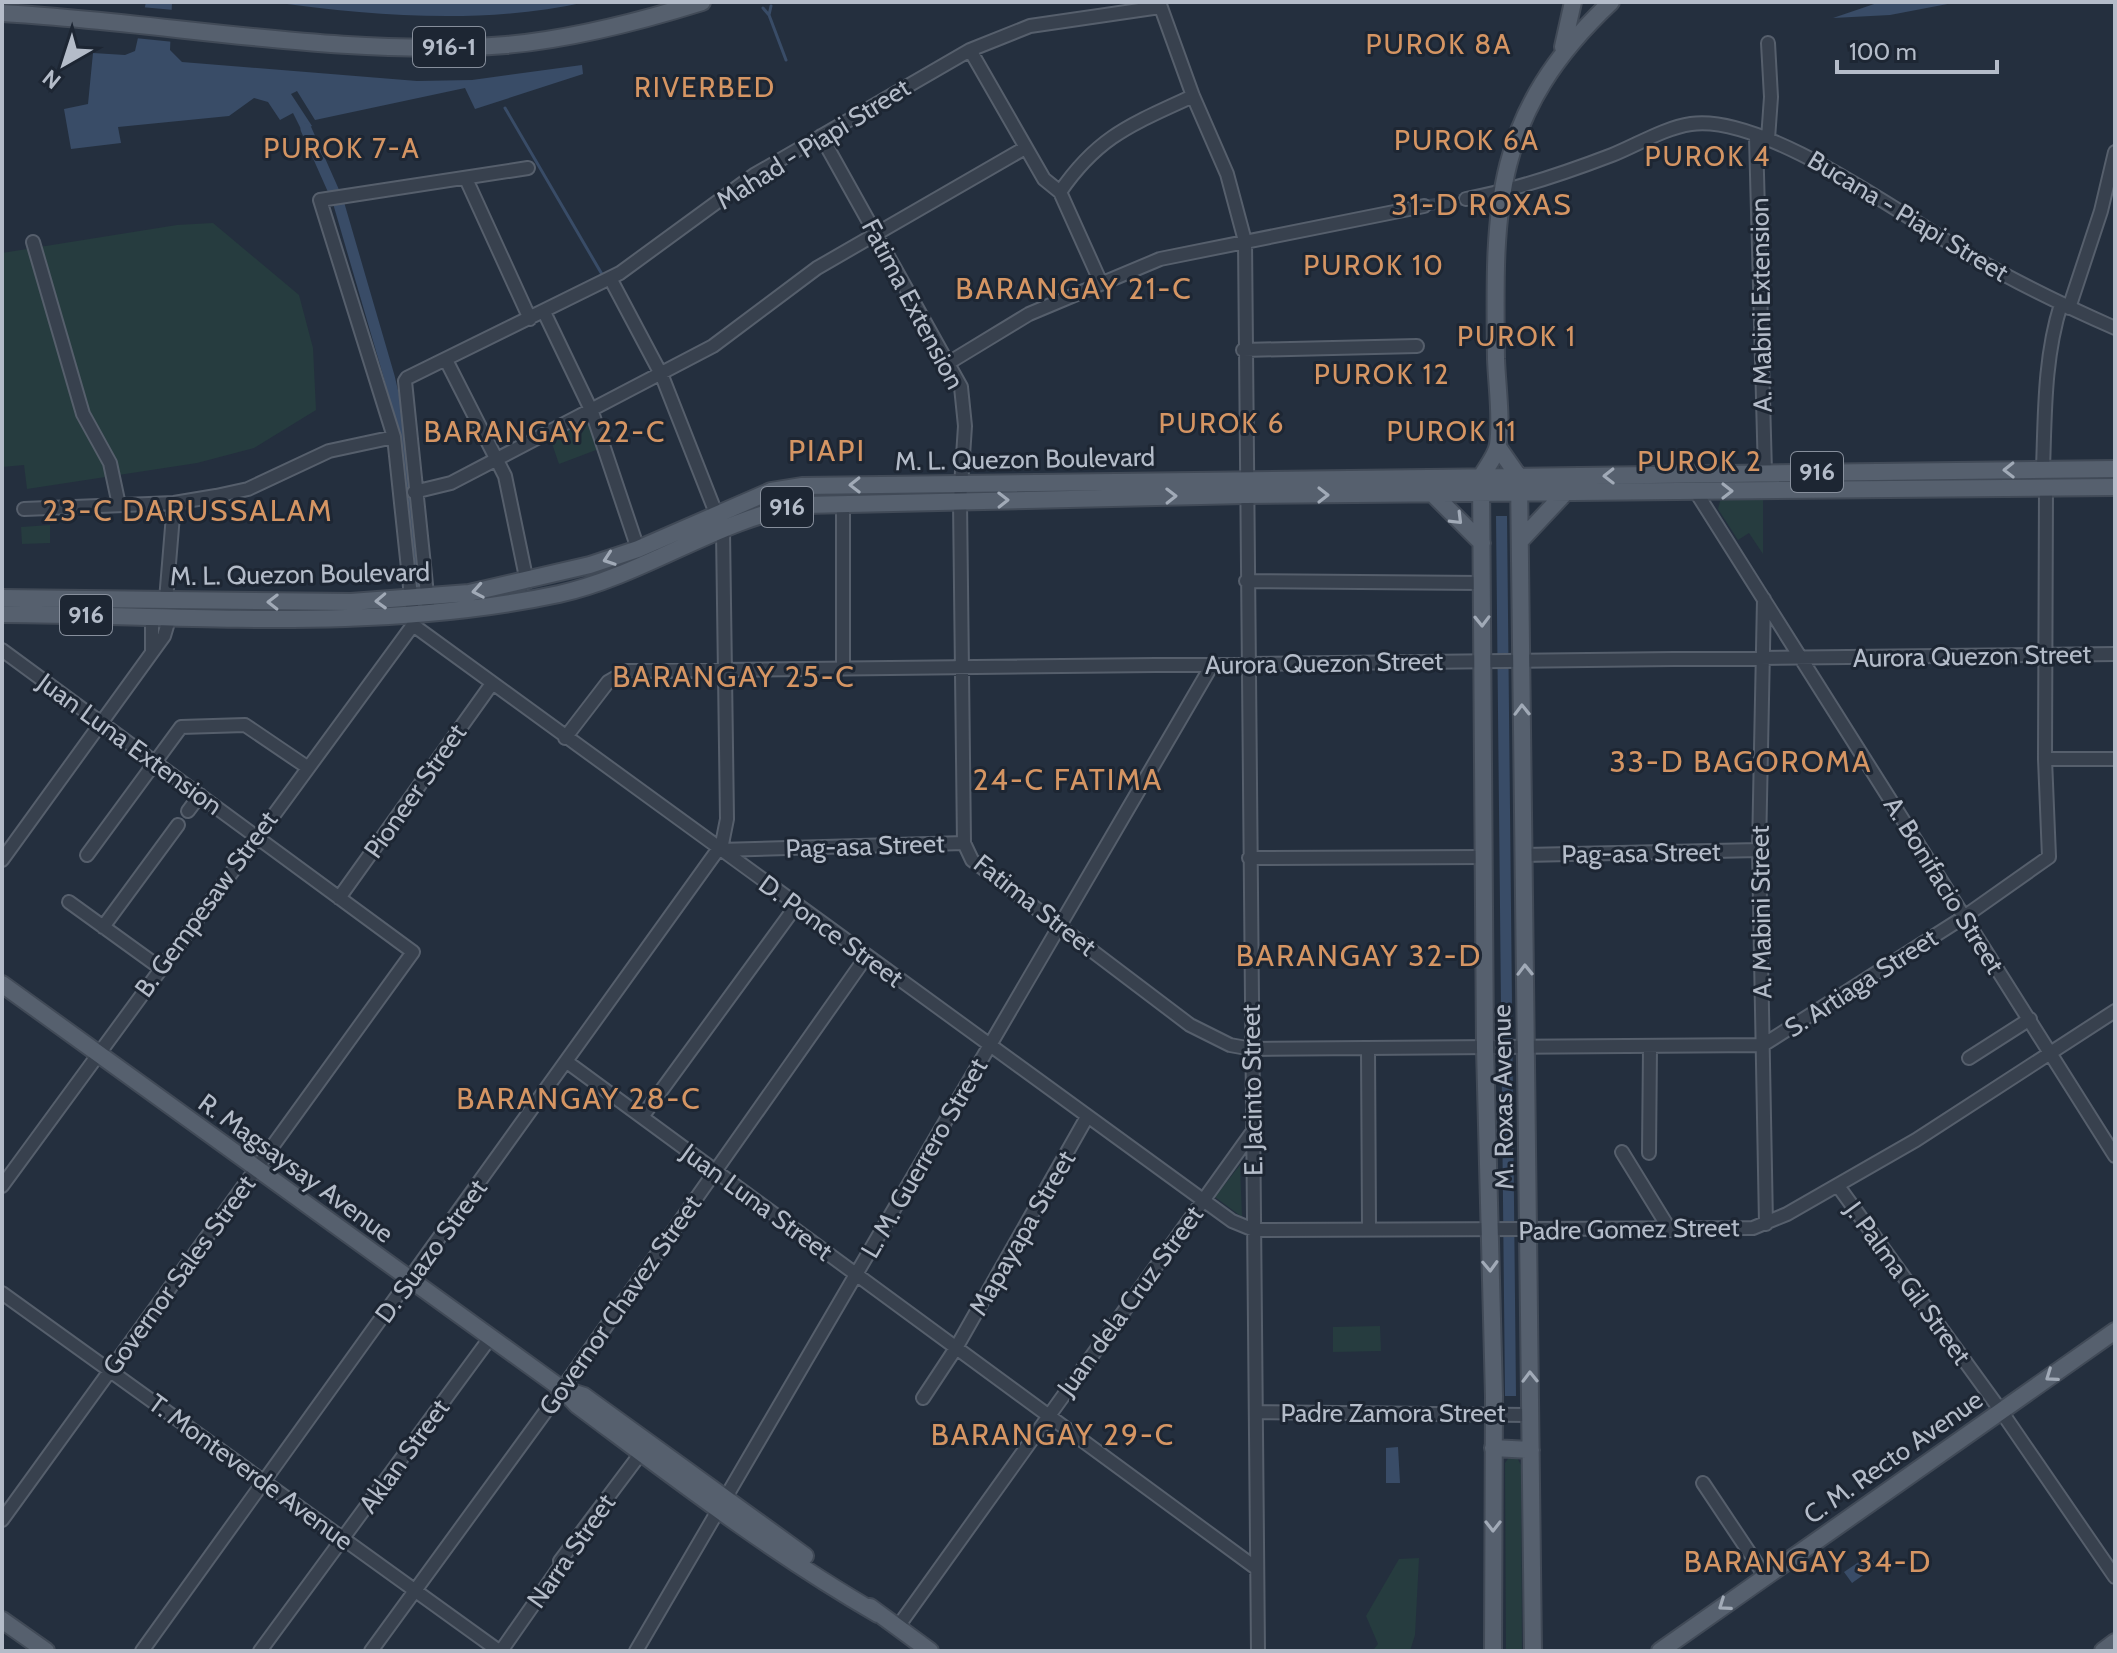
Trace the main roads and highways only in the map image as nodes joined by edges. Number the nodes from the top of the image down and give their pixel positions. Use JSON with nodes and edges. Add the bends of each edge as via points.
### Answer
{"nodes":[{"id":1,"x":702,"y":2,"type":"edge"},
{"id":2,"x":1573,"y":2,"type":"edge"},
{"id":3,"x":1611,"y":2,"type":"edge"},
{"id":4,"x":2,"y":13,"type":"edge"},
{"id":5,"x":1559,"y":56,"type":"junction"},
{"id":6,"x":1498,"y":447,"type":"junction"},
{"id":7,"x":2115,"y":469,"type":"edge"},
{"id":8,"x":1519,"y":485,"type":"junction"},
{"id":9,"x":1481,"y":486,"type":"junction"},
{"id":10,"x":2115,"y":487,"type":"edge"},
{"id":11,"x":1245,"y":488,"type":"junction"},
{"id":12,"x":960,"y":492,"type":"junction"},
{"id":13,"x":1565,"y":493,"type":"junction"},
{"id":14,"x":1433,"y":494,"type":"junction"},
{"id":15,"x":720,"y":523,"type":"junction"},
{"id":16,"x":1520,"y":541,"type":"junction"},
{"id":17,"x":1482,"y":543,"type":"junction"},
{"id":18,"x":2,"y":598,"type":"edge"},
{"id":19,"x":168,"y":608,"type":"junction"},
{"id":20,"x":419,"y":610,"type":"junction"},
{"id":21,"x":2,"y":614,"type":"edge"},
{"id":22,"x":2,"y":984,"type":"edge"},
{"id":23,"x":1506,"y":1048,"type":"junction"},
{"id":24,"x":1508,"y":1230,"type":"junction"},
{"id":25,"x":2115,"y":1331,"type":"edge"},
{"id":26,"x":562,"y":1389,"type":"junction"},
{"id":27,"x":1493,"y":1448,"type":"junction"},
{"id":28,"x":1531,"y":1450,"type":"junction"},
{"id":29,"x":722,"y":1503,"type":"junction"},
{"id":30,"x":2,"y":1620,"type":"edge"},
{"id":31,"x":2115,"y":1642,"type":"edge"},
{"id":32,"x":46,"y":1651,"type":"edge"},
{"id":33,"x":930,"y":1651,"type":"edge"},
{"id":34,"x":1493,"y":1651,"type":"edge"},
{"id":35,"x":1533,"y":1651,"type":"edge"},
{"id":36,"x":1660,"y":1651,"type":"edge"},
{"id":37,"x":2103,"y":1651,"type":"edge"}],
"edges":[{"from":1,"to":4,"type":"main road","number":"916-1","via":[[587,33],[494,45],[409,47]]},
{"from":2,"to":5,"type":"main road"},
{"from":3,"to":5,"type":"main road"},
{"from":5,"to":6,"type":"main road","via":[[1522,120],[1501,192],[1494,271]]},
{"from":6,"to":8,"type":"main road"},
{"from":6,"to":9,"type":"main road"},
{"from":7,"to":8,"type":"main road","name":"M. L. Quezon Boulevard","number":"916","one_way":true,"via":[[1765,473]]},
{"from":8,"to":9,"type":"main road","name":"M. L. Quezon Boulevard","number":"916"},
{"from":8,"to":13,"type":"main road","name":"M. L. Quezon Boulevard","number":"916"},
{"from":8,"to":16,"type":"main road","name":"M. Roxas Avenue"},
{"from":9,"to":11,"type":"main road","name":"M. L. Quezon Boulevard","number":"916"},
{"from":9,"to":14,"type":"main road","name":"M. L. Quezon Boulevard","number":"916"},
{"from":9,"to":17,"type":"main road","name":"M. Roxas Avenue"},
{"from":13,"to":10,"type":"main road","name":"M. L. Quezon Boulevard","number":"916","one_way":true},
{"from":11,"to":12,"type":"main road","name":"M. L. Quezon Boulevard","number":"916"},
{"from":11,"to":14,"type":"main road","name":"M. L. Quezon Boulevard","number":"916","one_way":true},
{"from":12,"to":15,"type":"main road","name":"M. L. Quezon Boulevard","number":"916","via":[[785,507]]},
{"from":12,"to":15,"type":"main road","name":"M. L. Quezon Boulevard","number":"916","one_way":true,"via":[[802,486],[771,491]]},
{"from":13,"to":16,"type":"main road"},
{"from":14,"to":17,"type":"main road","one_way":true},
{"from":15,"to":20,"type":"main road","name":"M. L. Quezon Boulevard","number":"916","one_way":true},
{"from":15,"to":20,"type":"main road","name":"M. L. Quezon Boulevard","number":"916","via":[[609,581],[559,594]]},
{"from":23,"to":16,"type":"main road","name":"M. Roxas Avenue","one_way":true,"via":[[1524,855]]},
{"from":17,"to":23,"type":"main road","name":"M. Roxas Avenue","one_way":true,"via":[[1485,857]]},
{"from":18,"to":19,"type":"main road","name":"M. L. Quezon Boulevard","number":"916"},
{"from":19,"to":20,"type":"main road","name":"M. L. Quezon Boulevard","number":"916"},
{"from":19,"to":21,"type":"main road","name":"M. L. Quezon Boulevard","number":"916","via":[[152,616]]},
{"from":22,"to":26,"type":"main road","name":"R. Magsaysay Avenue"},
{"from":23,"to":24,"type":"main road","name":"M. Roxas Avenue"},
{"from":23,"to":24,"type":"main road","name":"M. Roxas Avenue"},
{"from":24,"to":27,"type":"main road","name":"M. Roxas Avenue","one_way":true},
{"from":28,"to":24,"type":"main road","name":"M. Roxas Avenue","one_way":true},
{"from":25,"to":36,"type":"main road","name":"C. M. Recto Avenue","one_way":true},
{"from":26,"to":29,"type":"main road","name":"R. Magsaysay Avenue","via":[[641,1453]]},
{"from":26,"to":29,"type":"main road","name":"R. Magsaysay Avenue","via":[[584,1396]]},
{"from":27,"to":28,"type":"main road"},
{"from":27,"to":34,"type":"main road","name":"M. Roxas Avenue","one_way":true},
{"from":28,"to":35,"type":"main road","name":"M. Roxas Avenue"},
{"from":29,"to":33,"type":"main road","name":"R. Magsaysay Avenue","via":[[824,1583]]},
{"from":30,"to":32,"type":"main road"},
{"from":31,"to":37,"type":"main road"}]}
